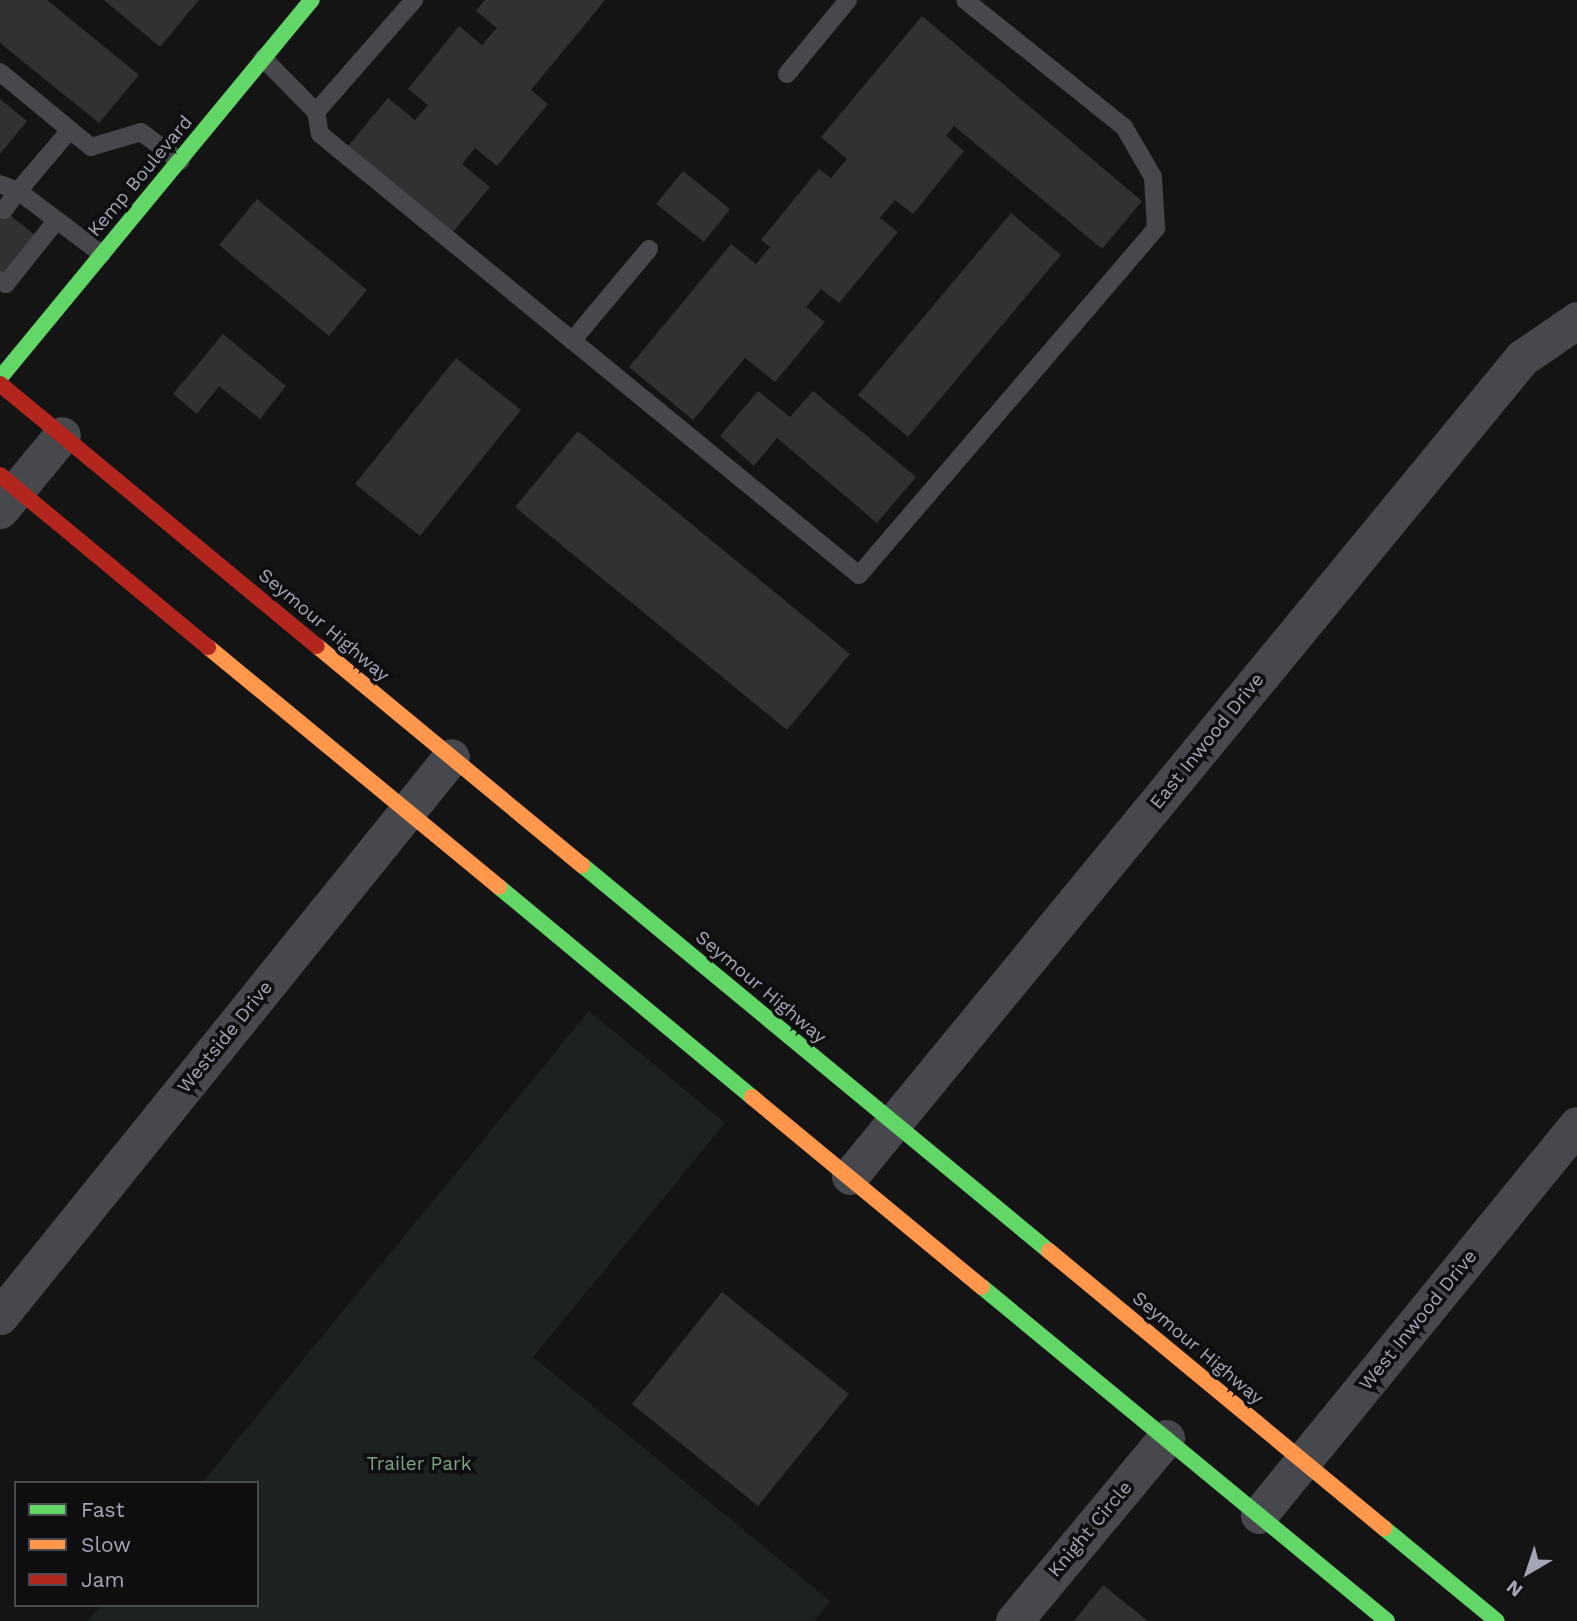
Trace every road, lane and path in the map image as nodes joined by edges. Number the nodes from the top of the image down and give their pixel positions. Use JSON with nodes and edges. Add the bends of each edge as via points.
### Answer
{"nodes":[{"id":1,"x":312,"y":0,"type":"edge"},
{"id":2,"x":414,"y":0,"type":"edge"},
{"id":3,"x":848,"y":0,"type":"edge"},
{"id":4,"x":965,"y":0,"type":"edge"},
{"id":5,"x":263,"y":58,"type":"junction"},
{"id":6,"x":0,"y":72,"type":"edge"},
{"id":7,"x":787,"y":74,"type":"dead end"},
{"id":8,"x":316,"y":112,"type":"junction"},
{"id":9,"x":70,"y":130,"type":"junction"},
{"id":10,"x":180,"y":161,"type":"junction"},
{"id":11,"x":0,"y":184,"type":"edge"},
{"id":12,"x":18,"y":191,"type":"junction"},
{"id":13,"x":4,"y":210,"type":"dead end"},
{"id":14,"x":55,"y":221,"type":"junction"},
{"id":15,"x":649,"y":249,"type":"dead end"},
{"id":16,"x":102,"y":254,"type":"junction"},
{"id":17,"x":0,"y":280,"type":"edge"},
{"id":18,"x":1577,"y":320,"type":"edge"},
{"id":19,"x":572,"y":341,"type":"junction"},
{"id":20,"x":0,"y":378,"type":"edge"},
{"id":21,"x":0,"y":384,"type":"edge"},
{"id":22,"x":62,"y":435,"type":"junction"},
{"id":23,"x":6,"y":492,"type":"edge"},
{"id":24,"x":451,"y":757,"type":"junction"},
{"id":25,"x":408,"y":810,"type":"junction"},
{"id":26,"x":893,"y":1123,"type":"junction"},
{"id":27,"x":1577,"y":1125,"type":"edge"},
{"id":28,"x":850,"y":1176,"type":"junction"},
{"id":29,"x":0,"y":1316,"type":"edge"},
{"id":30,"x":1166,"y":1438,"type":"junction"},
{"id":31,"x":1303,"y":1461,"type":"junction"},
{"id":32,"x":1259,"y":1515,"type":"junction"},
{"id":33,"x":1014,"y":1621,"type":"edge"},
{"id":34,"x":1387,"y":1621,"type":"edge"},
{"id":35,"x":1497,"y":1621,"type":"edge"}],
"edges":[{"from":1,"to":5,"type":"main road","name":"Kemp Boulevard"},
{"from":2,"to":8,"type":"lane"},
{"from":3,"to":7,"type":"lane"},
{"from":4,"to":19,"type":"lane","via":[[1124,127],[1153,177],[1156,228],[859,575]]},
{"from":5,"to":8,"type":"lane"},
{"from":5,"to":10,"type":"main road","name":"Kemp Boulevard"},
{"from":6,"to":9,"type":"lane"},
{"from":8,"to":19,"type":"lane","via":[[320,134]]},
{"from":9,"to":10,"type":"lane","via":[[90,147],[141,132]]},
{"from":9,"to":12,"type":"lane"},
{"from":10,"to":16,"type":"main road","name":"Kemp Boulevard"},
{"from":11,"to":12,"type":"lane"},
{"from":12,"to":13,"type":"lane"},
{"from":12,"to":14,"type":"lane"},
{"from":14,"to":16,"type":"lane"},
{"from":14,"to":17,"type":"lane","via":[[6,284]]},
{"from":15,"to":19,"type":"lane"},
{"from":16,"to":20,"type":"main road","name":"Kemp Boulevard"},
{"from":18,"to":26,"type":"street","name":"East Inwood Drive","via":[[1522,358]]},
{"from":21,"to":22,"type":"main road","name":"Seymour Highway"},
{"from":22,"to":23,"type":"street"},
{"from":22,"to":24,"type":"main road","name":"Seymour Highway"},
{"from":23,"to":25,"type":"main road"},
{"from":24,"to":25,"type":"street","name":"Westside Drive"},
{"from":24,"to":26,"type":"main road","name":"Seymour Highway"},
{"from":25,"to":28,"type":"main road"},
{"from":25,"to":29,"type":"street","name":"Westside Drive"},
{"from":26,"to":28,"type":"street","name":"East Inwood Drive"},
{"from":26,"to":31,"type":"main road","name":"Seymour Highway"},
{"from":27,"to":31,"type":"street","name":"West Inwood Drive"},
{"from":28,"to":30,"type":"main road"},
{"from":30,"to":32,"type":"main road"},
{"from":30,"to":33,"type":"street","name":"Knight Circle"},
{"from":31,"to":32,"type":"street","name":"West Inwood Drive"},
{"from":31,"to":35,"type":"main road","name":"Seymour Highway"},
{"from":32,"to":34,"type":"main road"}]}
